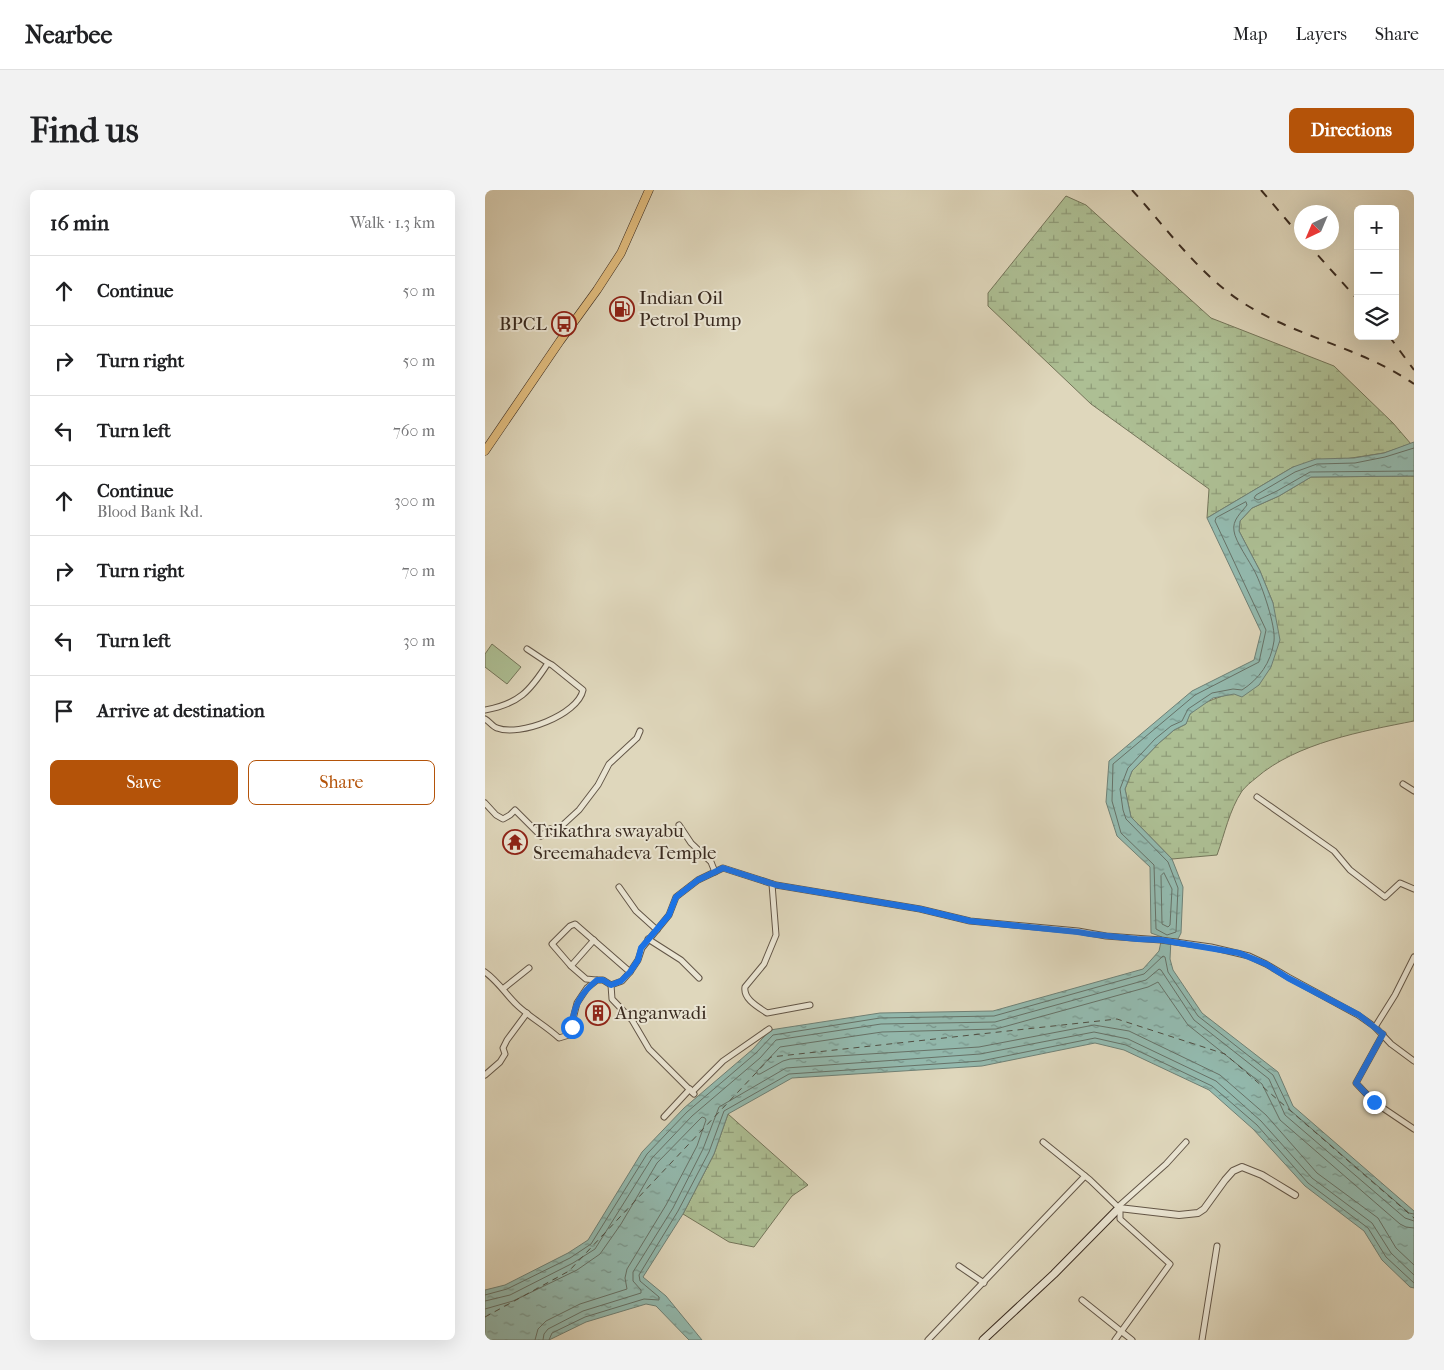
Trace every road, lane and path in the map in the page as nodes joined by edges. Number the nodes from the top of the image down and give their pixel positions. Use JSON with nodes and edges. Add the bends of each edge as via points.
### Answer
{"nodes":[{"id":1,"x":649,"y":190,"type":"edge"},
{"id":2,"x":485,"y":451,"type":"edge"},
{"id":3,"x":527,"y":649,"type":"dead end"},
{"id":4,"x":548,"y":663,"type":"junction"},
{"id":5,"x":487,"y":710,"type":"edge"},
{"id":6,"x":486,"y":719,"type":"edge"},
{"id":7,"x":640,"y":731,"type":"dead end"},
{"id":8,"x":1403,"y":784,"type":"dead end"},
{"id":9,"x":1414,"y":791,"type":"edge"},
{"id":10,"x":1257,"y":797,"type":"dead end"},
{"id":11,"x":485,"y":803,"type":"edge"},
{"id":12,"x":679,"y":825,"type":"dead end"},
{"id":13,"x":715,"y":872,"type":"junction"},
{"id":14,"x":772,"y":884,"type":"junction"},
{"id":15,"x":619,"y":887,"type":"dead end"},
{"id":16,"x":1414,"y":889,"type":"edge"},
{"id":17,"x":657,"y":930,"type":"junction"},
{"id":18,"x":648,"y":939,"type":"junction"},
{"id":19,"x":594,"y":940,"type":"junction"},
{"id":20,"x":1413,"y":960,"type":"edge"},
{"id":21,"x":571,"y":966,"type":"junction"},
{"id":22,"x":529,"y":968,"type":"dead end"},
{"id":23,"x":485,"y":972,"type":"edge"},
{"id":24,"x":630,"y":972,"type":"junction"},
{"id":25,"x":699,"y":978,"type":"dead end"},
{"id":26,"x":597,"y":980,"type":"junction"},
{"id":27,"x":611,"y":985,"type":"junction"},
{"id":28,"x":504,"y":988,"type":"junction"},
{"id":29,"x":810,"y":1006,"type":"dead end"},
{"id":30,"x":527,"y":1013,"type":"junction"},
{"id":31,"x":1375,"y":1027,"type":"junction"},
{"id":32,"x":769,"y":1028,"type":"dead end"},
{"id":33,"x":1383,"y":1034,"type":"junction"},
{"id":34,"x":1414,"y":1061,"type":"edge"},
{"id":35,"x":485,"y":1075,"type":"edge"},
{"id":36,"x":692,"y":1092,"type":"junction"},
{"id":37,"x":664,"y":1117,"type":"dead end"},
{"id":38,"x":1414,"y":1129,"type":"edge"},
{"id":39,"x":1043,"y":1142,"type":"dead end"},
{"id":40,"x":1186,"y":1142,"type":"dead end"},
{"id":41,"x":1085,"y":1176,"type":"junction"},
{"id":42,"x":1295,"y":1195,"type":"dead end"},
{"id":43,"x":1119,"y":1208,"type":"junction"},
{"id":44,"x":1217,"y":1246,"type":"dead end"},
{"id":45,"x":959,"y":1266,"type":"dead end"},
{"id":46,"x":983,"y":1283,"type":"junction"},
{"id":47,"x":1082,"y":1300,"type":"dead end"},
{"id":48,"x":1121,"y":1330,"type":"junction"},
{"id":49,"x":928,"y":1340,"type":"edge"},
{"id":50,"x":983,"y":1340,"type":"edge"},
{"id":51,"x":1115,"y":1340,"type":"edge"},
{"id":52,"x":1132,"y":1340,"type":"edge"},
{"id":53,"x":1202,"y":1340,"type":"edge"}],
"edges":[{"from":1,"to":2,"type":"main road","via":[[621,253]]},
{"from":3,"to":4,"type":"street"},
{"from":4,"to":5,"type":"street","via":[[528,692],[513,702]]},
{"from":4,"to":6,"type":"street","via":[[583,690],[577,702],[550,722],[529,727],[496,728]]},
{"from":5,"to":6,"type":"street"},
{"from":7,"to":11,"type":"street","via":[[637,738],[609,764],[579,810],[554,833],[550,829],[541,836],[515,810],[503,819]]},
{"from":8,"to":9,"type":"street"},
{"from":10,"to":16,"type":"street","via":[[1334,851],[1350,870],[1385,897],[1400,883]]},
{"from":12,"to":13,"type":"street","via":[[691,843],[711,862]]},
{"from":13,"to":14,"type":"street","via":[[723,868]]},
{"from":13,"to":17,"type":"street","via":[[676,897],[669,915]]},
{"from":14,"to":29,"type":"street","via":[[776,935],[763,964],[744,992],[767,1013]]},
{"from":14,"to":31,"type":"street","via":[[989,924],[1161,940],[1239,953],[1266,964]]},
{"from":15,"to":17,"type":"street","via":[[636,911]]},
{"from":17,"to":18,"type":"street"},
{"from":18,"to":24,"type":"street"},
{"from":18,"to":25,"type":"street","via":[[681,960]]},
{"from":19,"to":21,"type":"street"},
{"from":19,"to":21,"type":"street","via":[[575,924],[551,944]]},
{"from":19,"to":24,"type":"street"},
{"from":20,"to":31,"type":"street"},
{"from":21,"to":26,"type":"street","via":[[586,980]]},
{"from":22,"to":28,"type":"street"},
{"from":23,"to":28,"type":"street"},
{"from":24,"to":27,"type":"street"},
{"from":26,"to":27,"type":"street"},
{"from":26,"to":30,"type":"street","via":[[577,1003],[569,1035],[559,1038]]},
{"from":27,"to":36,"type":"street","via":[[612,999],[632,1020],[649,1049]]},
{"from":28,"to":30,"type":"street"},
{"from":30,"to":35,"type":"street","via":[[507,1040],[501,1062]]},
{"from":31,"to":33,"type":"street"},
{"from":32,"to":36,"type":"street","via":[[723,1061]]},
{"from":33,"to":34,"type":"street"},
{"from":33,"to":38,"type":"street","via":[[1356,1083],[1374,1102]]},
{"from":36,"to":37,"type":"street"},
{"from":39,"to":41,"type":"street"},
{"from":40,"to":43,"type":"street"},
{"from":41,"to":43,"type":"street"},
{"from":41,"to":46,"type":"street"},
{"from":42,"to":43,"type":"street","via":[[1262,1174],[1242,1167],[1233,1171],[1198,1213],[1179,1215]]},
{"from":43,"to":48,"type":"street","via":[[1120,1219],[1170,1264]]},
{"from":43,"to":50,"type":"main road"},
{"from":44,"to":53,"type":"street"},
{"from":45,"to":46,"type":"street"},
{"from":46,"to":49,"type":"street"},
{"from":47,"to":48,"type":"street"},
{"from":48,"to":51,"type":"street"},
{"from":48,"to":52,"type":"street"}]}
